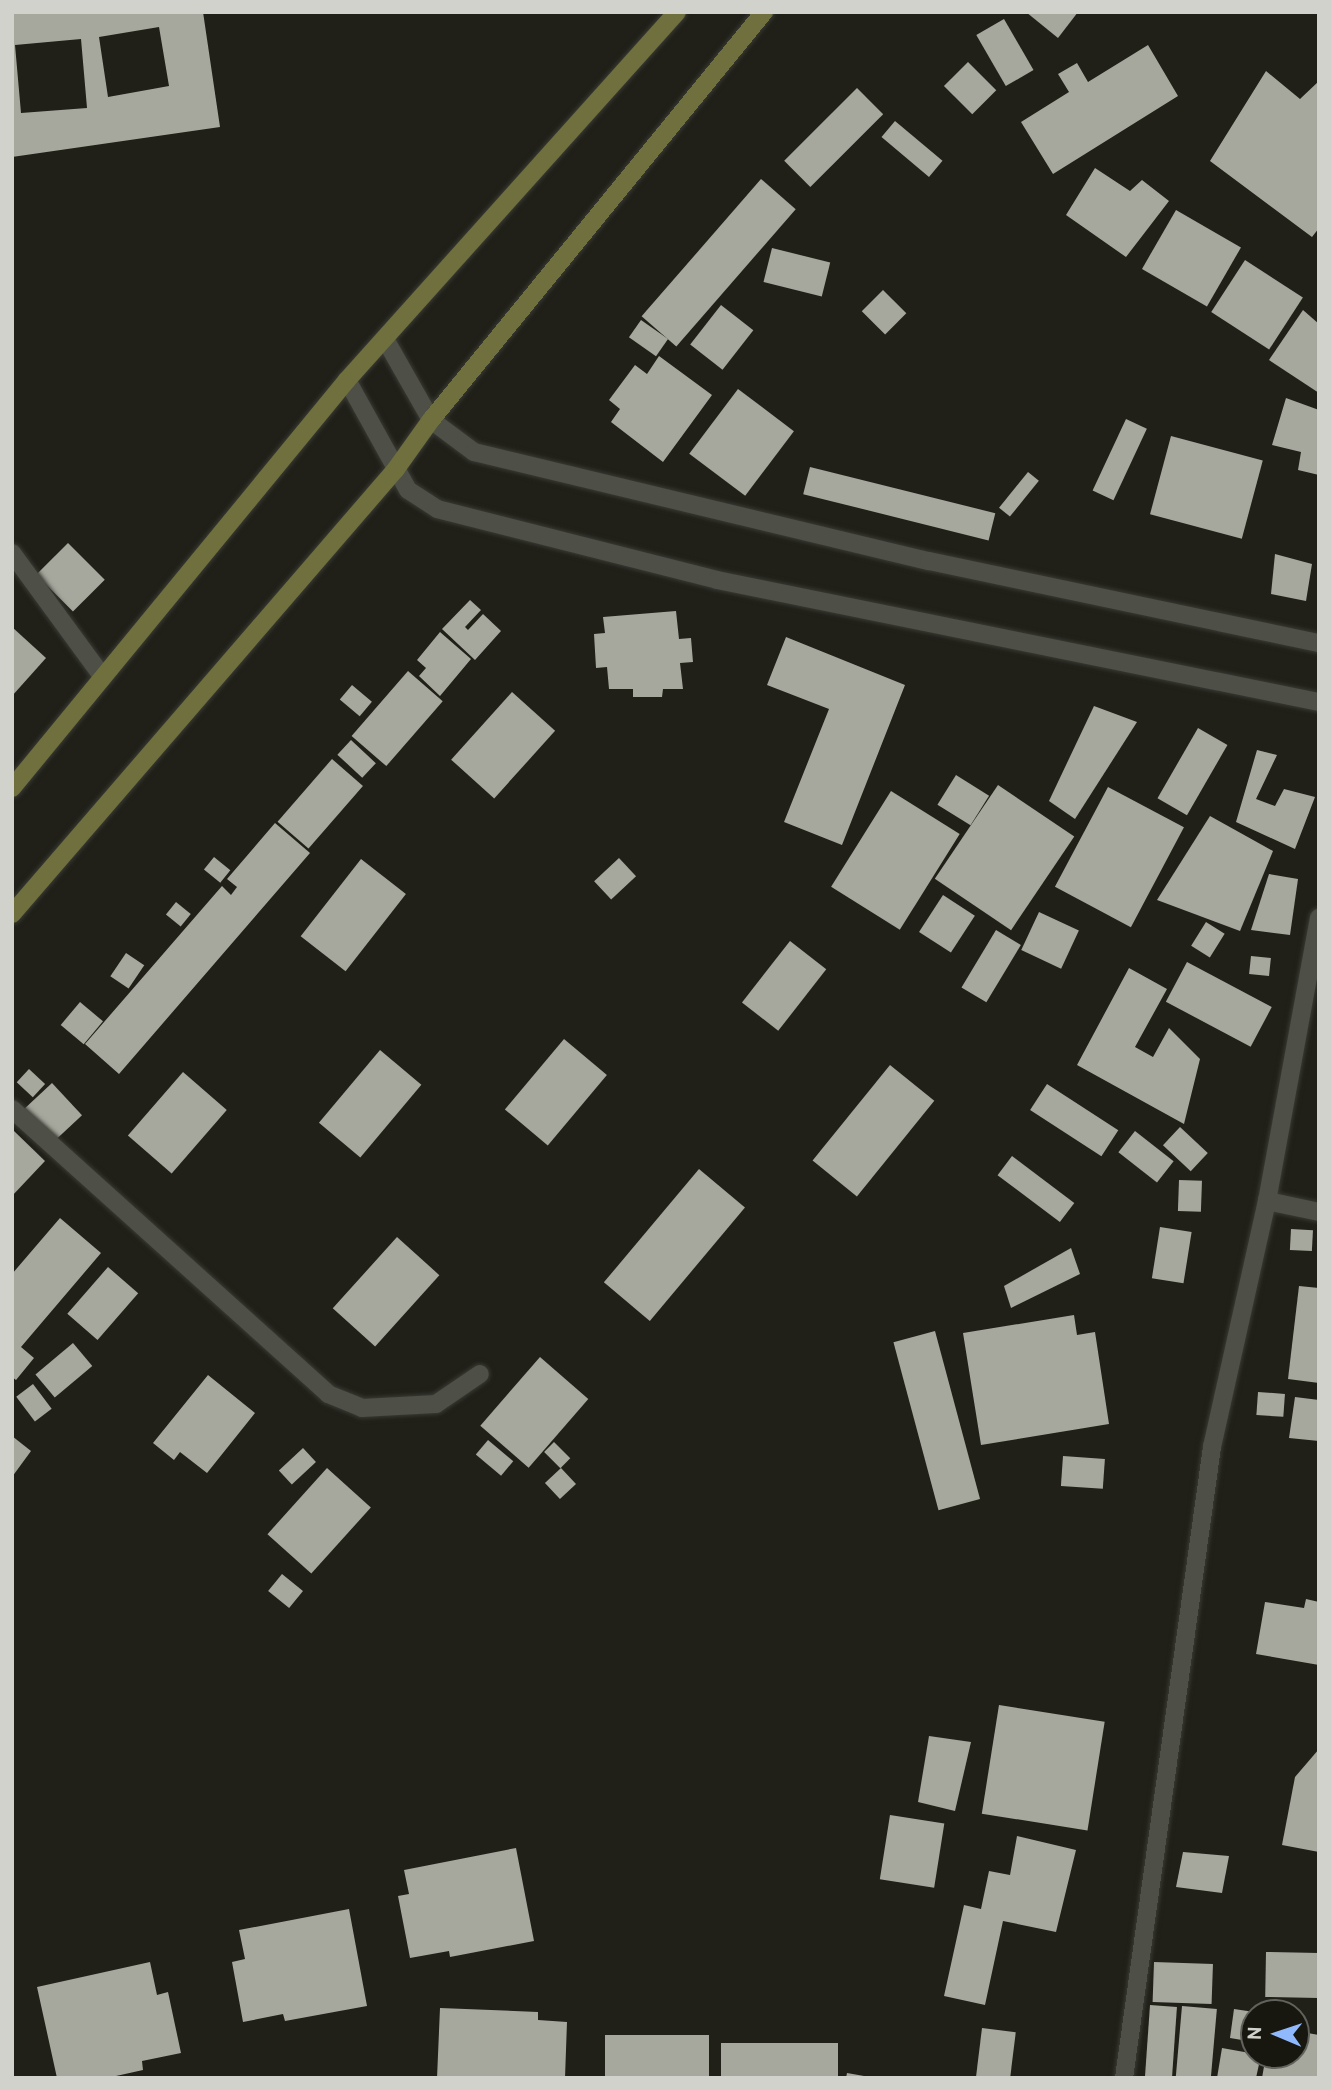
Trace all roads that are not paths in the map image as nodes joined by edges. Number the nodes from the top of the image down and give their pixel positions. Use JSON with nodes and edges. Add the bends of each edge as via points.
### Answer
{"nodes":[{"id":1,"x":677,"y":12,"type":"edge"},
{"id":2,"x":764,"y":12,"type":"edge"},
{"id":3,"x":384,"y":339,"type":"junction"},
{"id":4,"x":347,"y":380,"type":"junction"},
{"id":5,"x":431,"y":421,"type":"junction"},
{"id":6,"x":396,"y":469,"type":"junction"},
{"id":7,"x":12,"y":553,"type":"edge"},
{"id":8,"x":1319,"y":643,"type":"edge"},
{"id":9,"x":102,"y":676,"type":"junction"},
{"id":10,"x":1319,"y":702,"type":"edge"},
{"id":11,"x":12,"y":788,"type":"edge"},
{"id":12,"x":12,"y":914,"type":"edge"},
{"id":13,"x":1319,"y":918,"type":"edge"},
{"id":14,"x":12,"y":1109,"type":"edge"},
{"id":15,"x":1267,"y":1201,"type":"junction"},
{"id":16,"x":1319,"y":1212,"type":"edge"},
{"id":17,"x":480,"y":1374,"type":"dead end"},
{"id":18,"x":1124,"y":2078,"type":"edge"}],
"edges":[{"from":1,"to":3,"type":"main road"},
{"from":2,"to":5,"type":"main road"},
{"from":3,"to":4,"type":"main road"},
{"from":3,"to":5,"type":"street"},
{"from":4,"to":6,"type":"street"},
{"from":4,"to":9,"type":"main road"},
{"from":5,"to":6,"type":"main road"},
{"from":5,"to":8,"type":"street","via":[[474,452],[929,561]]},
{"from":6,"to":10,"type":"street","via":[[408,490],[437,509],[677,570]]},
{"from":6,"to":12,"type":"main road"},
{"from":7,"to":9,"type":"street"},
{"from":9,"to":11,"type":"main road"},
{"from":13,"to":15,"type":"street"},
{"from":14,"to":17,"type":"street","via":[[328,1394],[362,1408],[436,1404]]},
{"from":15,"to":16,"type":"street"},
{"from":15,"to":18,"type":"street","via":[[1212,1447]]}]}
